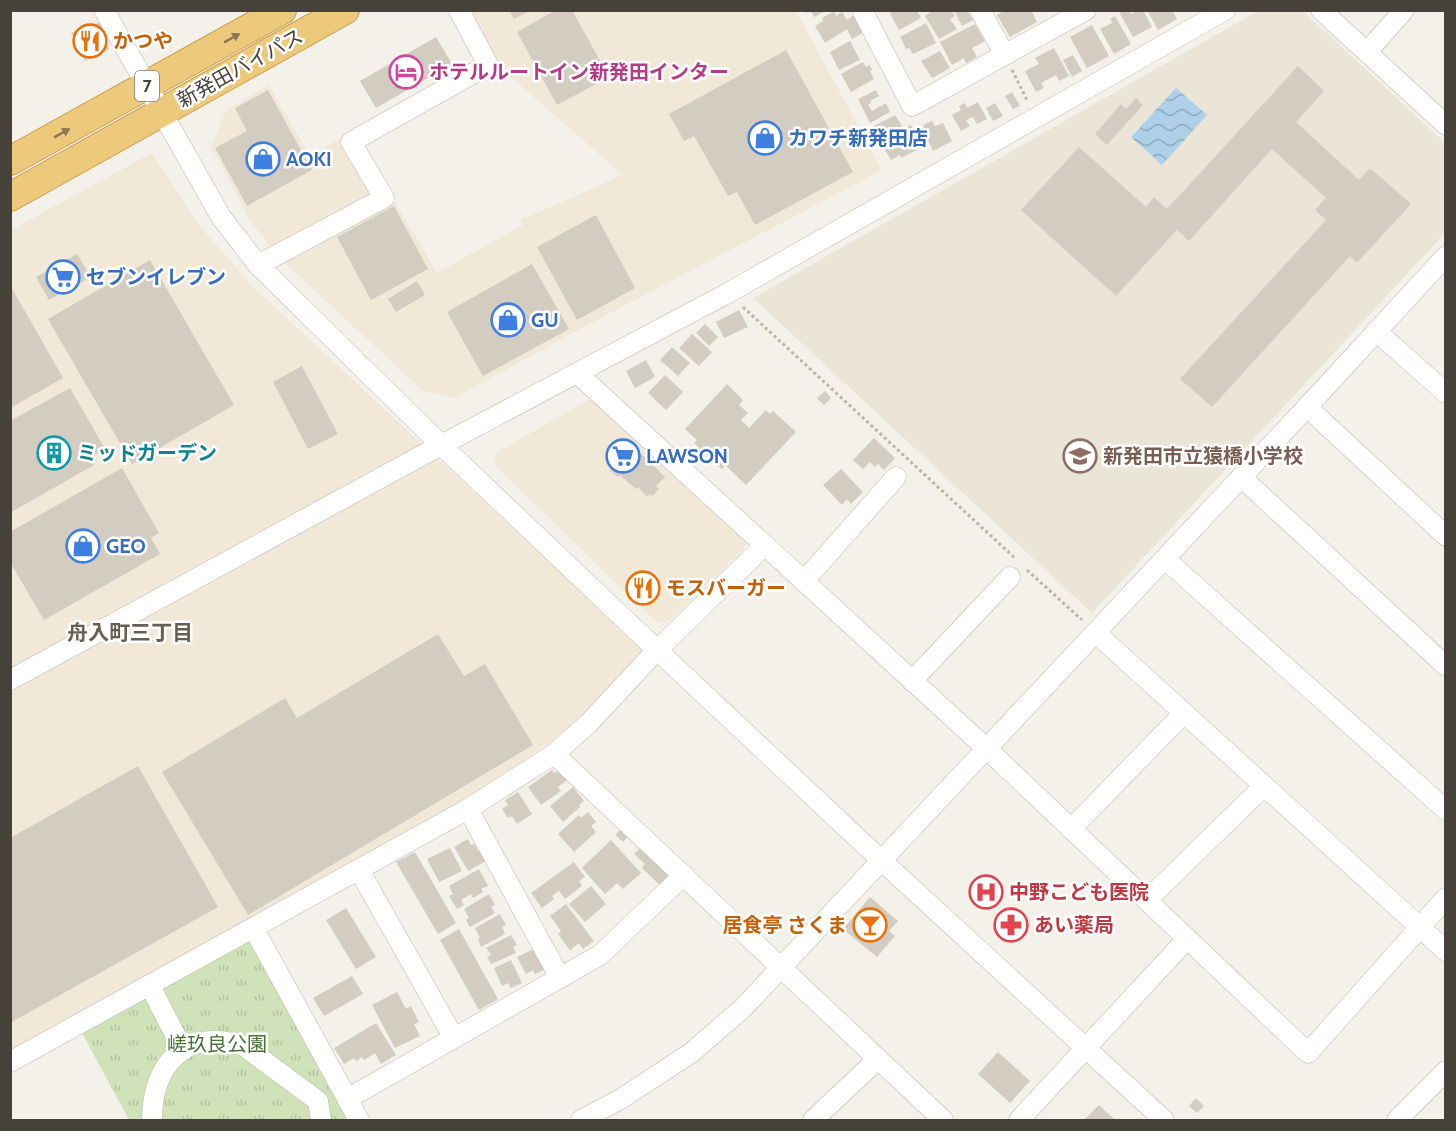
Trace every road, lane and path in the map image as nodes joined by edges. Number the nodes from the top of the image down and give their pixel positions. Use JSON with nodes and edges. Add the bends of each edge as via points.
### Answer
{"nodes":[{"id":1,"x":104,"y":10,"type":"edge"},
{"id":2,"x":282,"y":10,"type":"edge"},
{"id":3,"x":345,"y":10,"type":"edge"},
{"id":4,"x":459,"y":10,"type":"edge"},
{"id":5,"x":862,"y":10,"type":"edge"},
{"id":6,"x":980,"y":10,"type":"edge"},
{"id":7,"x":1086,"y":10,"type":"edge"},
{"id":8,"x":1225,"y":10,"type":"edge"},
{"id":9,"x":1321,"y":10,"type":"edge"},
{"id":10,"x":1404,"y":10,"type":"edge"},
{"id":11,"x":1367,"y":52,"type":"junction"},
{"id":12,"x":1005,"y":55,"type":"junction"},
{"id":13,"x":148,"y":86,"type":"junction"},
{"id":14,"x":163,"y":111,"type":"junction"},
{"id":15,"x":1036,"y":118,"type":"junction"},
{"id":16,"x":1446,"y":125,"type":"edge"},
{"id":17,"x":10,"y":161,"type":"edge"},
{"id":18,"x":10,"y":197,"type":"edge"},
{"id":19,"x":1444,"y":260,"type":"edge"},
{"id":20,"x":258,"y":265,"type":"junction"},
{"id":21,"x":729,"y":293,"type":"junction"},
{"id":22,"x":1376,"y":331,"type":"junction"},
{"id":23,"x":577,"y":373,"type":"junction"},
{"id":24,"x":1446,"y":393,"type":"edge"},
{"id":25,"x":1307,"y":407,"type":"junction"},
{"id":26,"x":441,"y":445,"type":"junction"},
{"id":27,"x":896,"y":477,"type":"dead end"},
{"id":28,"x":1241,"y":477,"type":"junction"},
{"id":29,"x":1446,"y":536,"type":"edge"},
{"id":30,"x":765,"y":545,"type":"junction"},
{"id":31,"x":1165,"y":559,"type":"junction"},
{"id":32,"x":1018,"y":569,"type":"junction"},
{"id":33,"x":804,"y":581,"type":"junction"},
{"id":34,"x":1096,"y":633,"type":"junction"},
{"id":35,"x":657,"y":650,"type":"junction"},
{"id":36,"x":1446,"y":666,"type":"edge"},
{"id":37,"x":10,"y":680,"type":"edge"},
{"id":38,"x":912,"y":681,"type":"junction"},
{"id":39,"x":1184,"y":713,"type":"junction"},
{"id":40,"x":987,"y":749,"type":"junction"},
{"id":41,"x":554,"y":754,"type":"junction"},
{"id":42,"x":1264,"y":786,"type":"junction"},
{"id":43,"x":468,"y":809,"type":"junction"},
{"id":44,"x":1446,"y":810,"type":"edge"},
{"id":45,"x":1071,"y":829,"type":"junction"},
{"id":46,"x":882,"y":861,"type":"junction"},
{"id":47,"x":360,"y":870,"type":"junction"},
{"id":48,"x":684,"y":875,"type":"junction"},
{"id":49,"x":1446,"y":898,"type":"edge"},
{"id":50,"x":1147,"y":900,"type":"junction"},
{"id":51,"x":1418,"y":926,"type":"junction"},
{"id":52,"x":254,"y":928,"type":"junction"},
{"id":53,"x":1188,"y":939,"type":"junction"},
{"id":54,"x":1446,"y":951,"type":"edge"},
{"id":55,"x":782,"y":967,"type":"junction"},
{"id":56,"x":560,"y":978,"type":"junction"},
{"id":57,"x":150,"y":986,"type":"junction"},
{"id":58,"x":454,"y":1038,"type":"junction"},
{"id":59,"x":183,"y":1048,"type":"junction"},
{"id":60,"x":1085,"y":1049,"type":"junction"},
{"id":61,"x":877,"y":1060,"type":"junction"},
{"id":62,"x":10,"y":1062,"type":"edge"},
{"id":63,"x":1446,"y":1071,"type":"edge"},
{"id":64,"x":344,"y":1094,"type":"junction"},
{"id":65,"x":318,"y":1101,"type":"junction"},
{"id":66,"x":153,"y":1120,"type":"edge"},
{"id":67,"x":321,"y":1120,"type":"edge"},
{"id":68,"x":359,"y":1120,"type":"edge"},
{"id":69,"x":582,"y":1120,"type":"edge"},
{"id":70,"x":813,"y":1120,"type":"edge"},
{"id":71,"x":943,"y":1120,"type":"edge"},
{"id":72,"x":1019,"y":1120,"type":"edge"},
{"id":73,"x":1164,"y":1120,"type":"edge"},
{"id":74,"x":1397,"y":1120,"type":"edge"}],
"edges":[{"from":1,"to":13,"type":"street"},
{"from":13,"to":2,"type":"highway","name":"新発田バイパス","number":"7","one_way":true},
{"from":3,"to":14,"type":"highway","name":"新発田バイパス","number":"7"},
{"from":4,"to":20,"type":"street","via":[[488,65],[351,142],[384,198]]},
{"from":5,"to":12,"type":"street","via":[[912,106]]},
{"from":6,"to":12,"type":"street"},
{"from":7,"to":12,"type":"street"},
{"from":8,"to":15,"type":"street"},
{"from":9,"to":11,"type":"street"},
{"from":10,"to":11,"type":"street"},
{"from":11,"to":16,"type":"street"},
{"from":12,"to":15,"type":"path"},
{"from":13,"to":14,"type":"street"},
{"from":17,"to":13,"type":"highway","name":"新発田バイパス","number":"7","one_way":true},
{"from":14,"to":18,"type":"highway","name":"新発田バイパス","number":"7"},
{"from":14,"to":20,"type":"street","via":[[221,217]]},
{"from":15,"to":21,"type":"street"},
{"from":19,"to":22,"type":"street"},
{"from":20,"to":26,"type":"street"},
{"from":21,"to":23,"type":"street"},
{"from":21,"to":32,"type":"path"},
{"from":22,"to":24,"type":"street"},
{"from":22,"to":25,"type":"street"},
{"from":23,"to":26,"type":"street"},
{"from":23,"to":30,"type":"street"},
{"from":25,"to":28,"type":"street"},
{"from":25,"to":29,"type":"street"},
{"from":26,"to":35,"type":"street"},
{"from":26,"to":37,"type":"street"},
{"from":27,"to":33,"type":"street"},
{"from":28,"to":31,"type":"street"},
{"from":28,"to":36,"type":"street"},
{"from":30,"to":33,"type":"street"},
{"from":30,"to":35,"type":"street"},
{"from":31,"to":34,"type":"street"},
{"from":31,"to":44,"type":"street"},
{"from":32,"to":34,"type":"path"},
{"from":32,"to":38,"type":"street"},
{"from":33,"to":38,"type":"street"},
{"from":34,"to":39,"type":"street"},
{"from":34,"to":40,"type":"street"},
{"from":35,"to":41,"type":"street","via":[[589,723]]},
{"from":35,"to":46,"type":"street"},
{"from":38,"to":40,"type":"street"},
{"from":39,"to":42,"type":"street"},
{"from":39,"to":45,"type":"street"},
{"from":40,"to":45,"type":"street"},
{"from":40,"to":46,"type":"street"},
{"from":41,"to":43,"type":"street"},
{"from":41,"to":48,"type":"street"},
{"from":42,"to":50,"type":"street"},
{"from":42,"to":51,"type":"street"},
{"from":43,"to":47,"type":"street"},
{"from":43,"to":56,"type":"street"},
{"from":45,"to":50,"type":"street"},
{"from":46,"to":55,"type":"street"},
{"from":46,"to":60,"type":"street"},
{"from":47,"to":52,"type":"street"},
{"from":47,"to":58,"type":"street"},
{"from":48,"to":55,"type":"street"},
{"from":48,"to":56,"type":"street","via":[[600,955]]},
{"from":49,"to":51,"type":"street"},
{"from":50,"to":53,"type":"street"},
{"from":51,"to":53,"type":"street","via":[[1308,1053]]},
{"from":51,"to":54,"type":"street"},
{"from":52,"to":57,"type":"street"},
{"from":52,"to":64,"type":"street"},
{"from":53,"to":60,"type":"street"},
{"from":55,"to":61,"type":"street"},
{"from":55,"to":69,"type":"street","via":[[743,1008],[690,1053]]},
{"from":56,"to":58,"type":"street"},
{"from":57,"to":59,"type":"street"},
{"from":57,"to":62,"type":"street"},
{"from":58,"to":64,"type":"street"},
{"from":59,"to":65,"type":"street","via":[[212,1041],[244,1046]]},
{"from":59,"to":66,"type":"street","via":[[161,1072],[154,1092]]},
{"from":60,"to":72,"type":"street"},
{"from":60,"to":73,"type":"street"},
{"from":61,"to":70,"type":"street"},
{"from":61,"to":71,"type":"street"},
{"from":63,"to":74,"type":"street"},
{"from":64,"to":65,"type":"street"},
{"from":64,"to":68,"type":"street"},
{"from":65,"to":67,"type":"street"}]}
